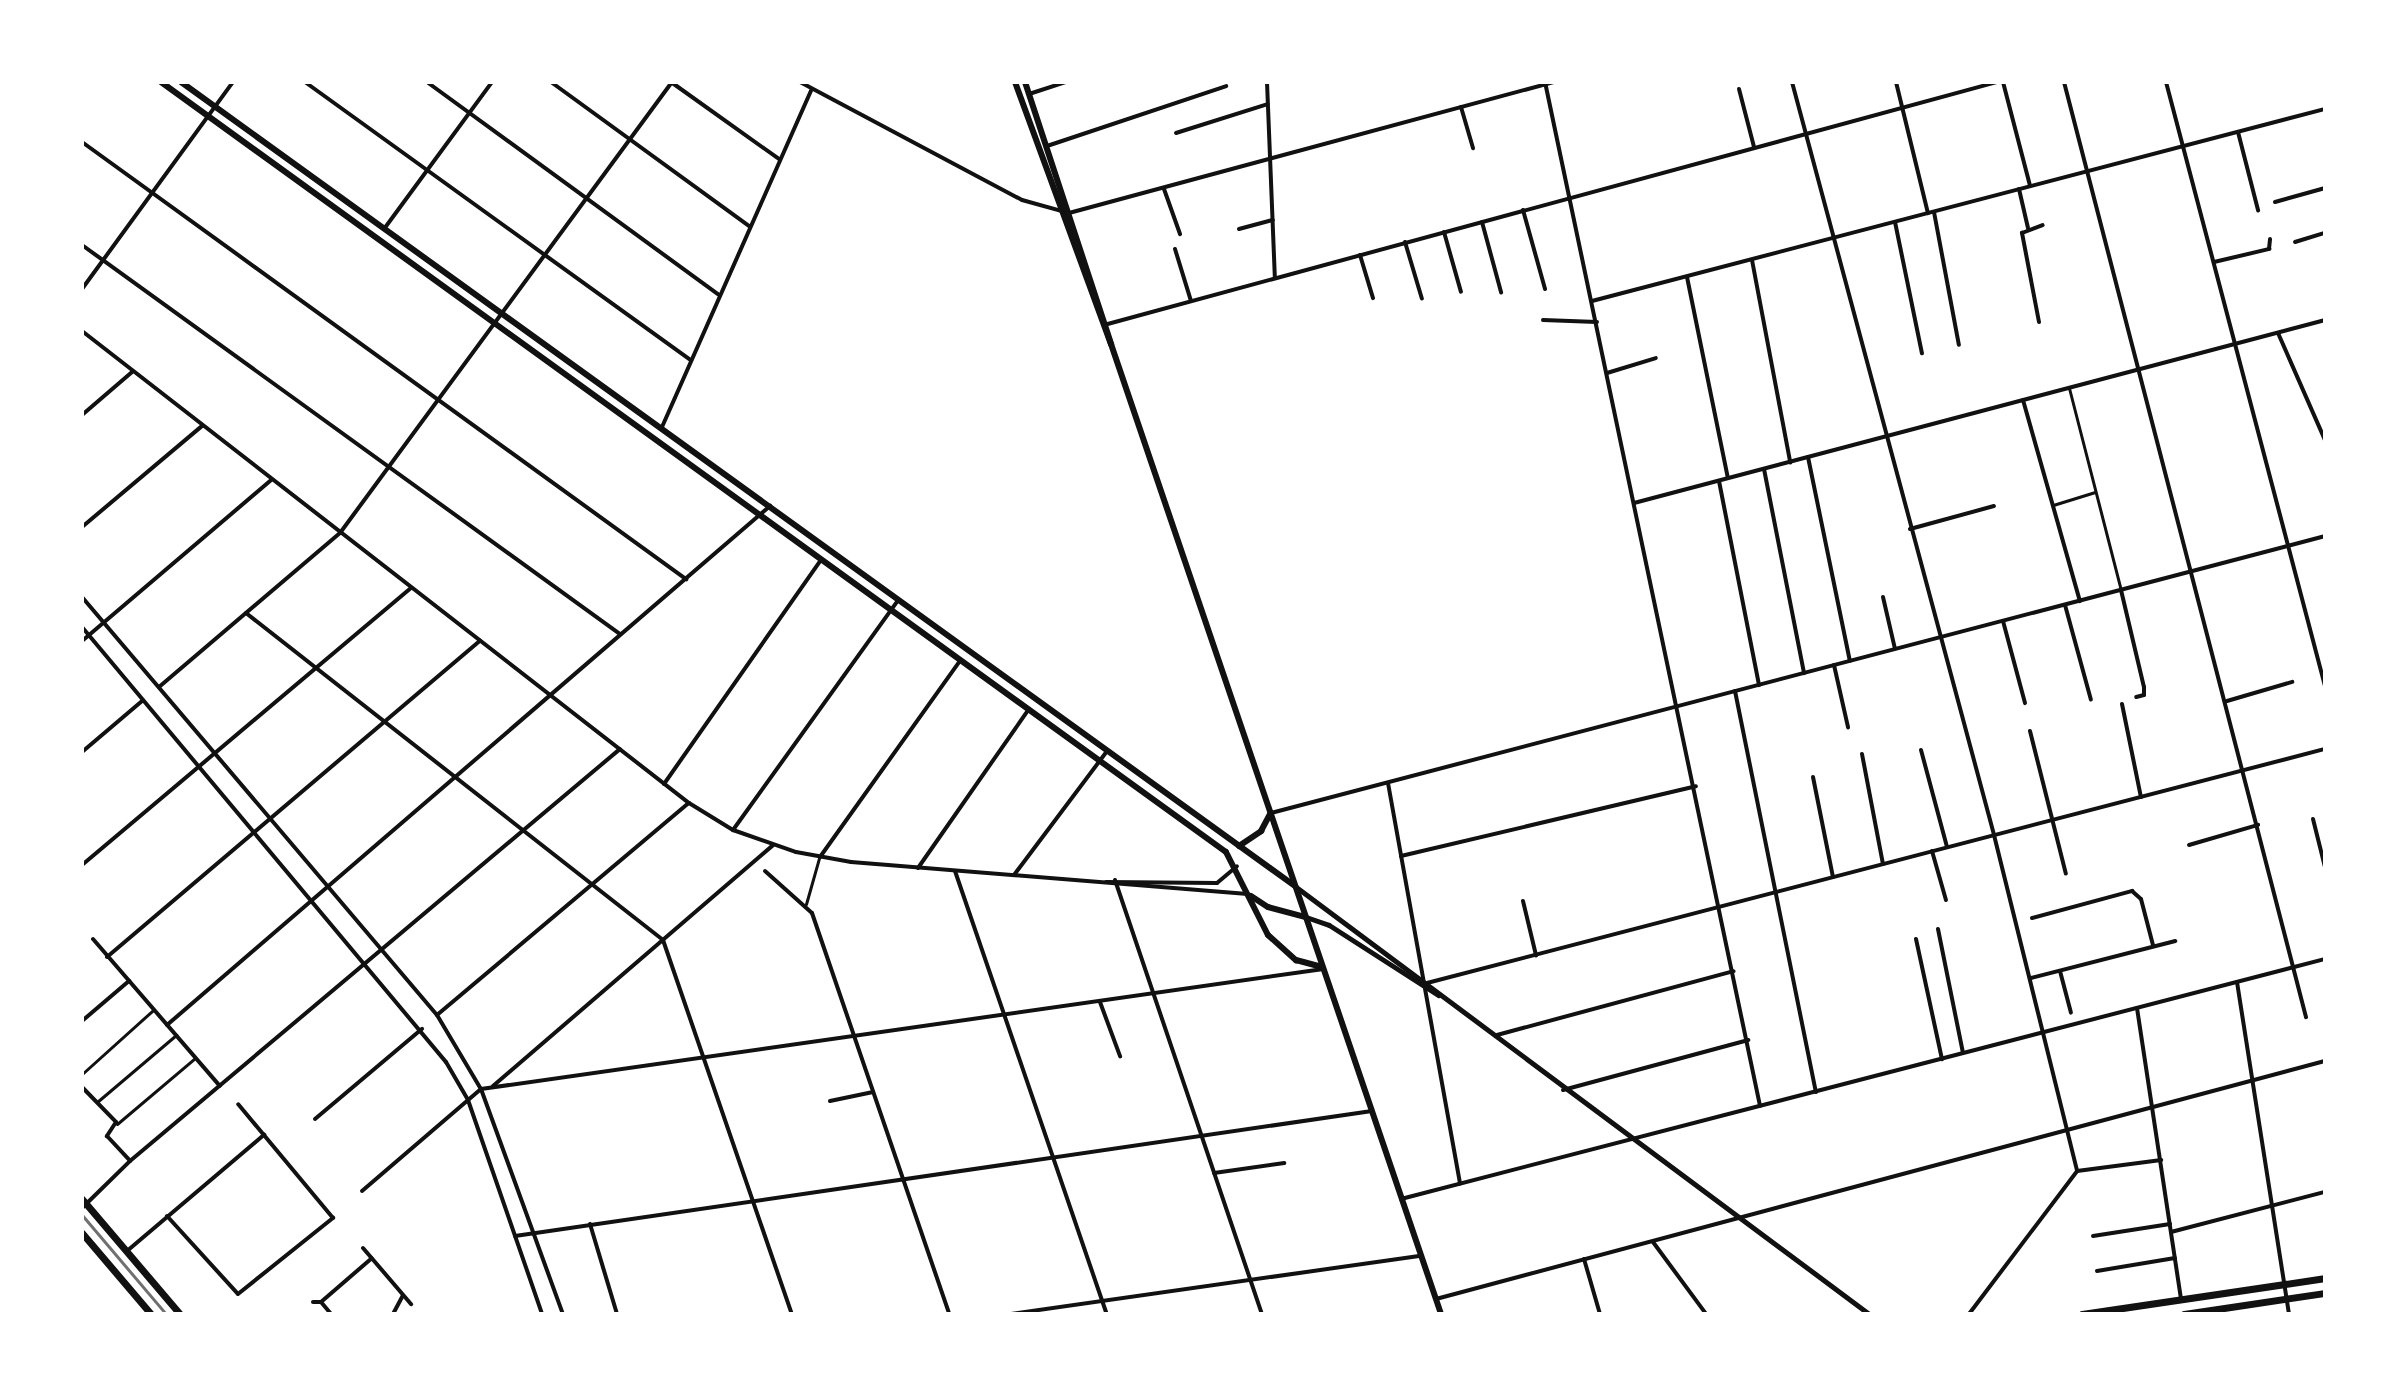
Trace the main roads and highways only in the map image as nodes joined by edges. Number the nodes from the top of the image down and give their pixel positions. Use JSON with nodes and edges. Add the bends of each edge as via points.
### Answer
{"nodes":[{"id":1,"x":161,"y":82,"type":"edge"},
{"id":2,"x":181,"y":82,"type":"edge"},
{"id":3,"x":1015,"y":82,"type":"edge"},
{"id":4,"x":1025,"y":82,"type":"edge"},
{"id":5,"x":1105,"y":325,"type":"junction"},
{"id":6,"x":1002,"y":675,"type":"junction"},
{"id":7,"x":995,"y":685,"type":"junction"},
{"id":8,"x":1270,"y":814,"type":"junction"},
{"id":9,"x":1239,"y":846,"type":"junction"},
{"id":10,"x":1295,"y":886,"type":"junction"},
{"id":11,"x":1248,"y":894,"type":"junction"},
{"id":12,"x":1305,"y":917,"type":"junction"},
{"id":13,"x":1322,"y":968,"type":"junction"},
{"id":14,"x":83,"y":1203,"type":"edge"},
{"id":15,"x":82,"y":1233,"type":"edge"},
{"id":16,"x":2325,"y":1278,"type":"edge"},
{"id":17,"x":2325,"y":1293,"type":"edge"},
{"id":18,"x":176,"y":1312,"type":"edge"},
{"id":19,"x":151,"y":1314,"type":"edge"},
{"id":20,"x":1441,"y":1314,"type":"edge"},
{"id":21,"x":2082,"y":1314,"type":"edge"},
{"id":22,"x":2184,"y":1314,"type":"edge"}],
"edges":[{"from":1,"to":7,"type":"main road"},
{"from":2,"to":6,"type":"main road"},
{"from":3,"to":5,"type":"main road"},
{"from":4,"to":5,"type":"main road"},
{"from":5,"to":8,"type":"main road"},
{"from":6,"to":7,"type":"main road"},
{"from":6,"to":9,"type":"main road"},
{"from":7,"to":11,"type":"main road","via":[[1226,852]]},
{"from":8,"to":9,"type":"main road","via":[[1261,831]]},
{"from":8,"to":10,"type":"main road"},
{"from":9,"to":10,"type":"main road"},
{"from":10,"to":12,"type":"main road"},
{"from":11,"to":12,"type":"main road","via":[[1268,907]]},
{"from":11,"to":13,"type":"main road","via":[[1278,947]]},
{"from":12,"to":13,"type":"main road"},
{"from":13,"to":20,"type":"main road"},
{"from":14,"to":18,"type":"main road"},
{"from":15,"to":19,"type":"main road"},
{"from":16,"to":21,"type":"main road"},
{"from":17,"to":22,"type":"main road"}]}
